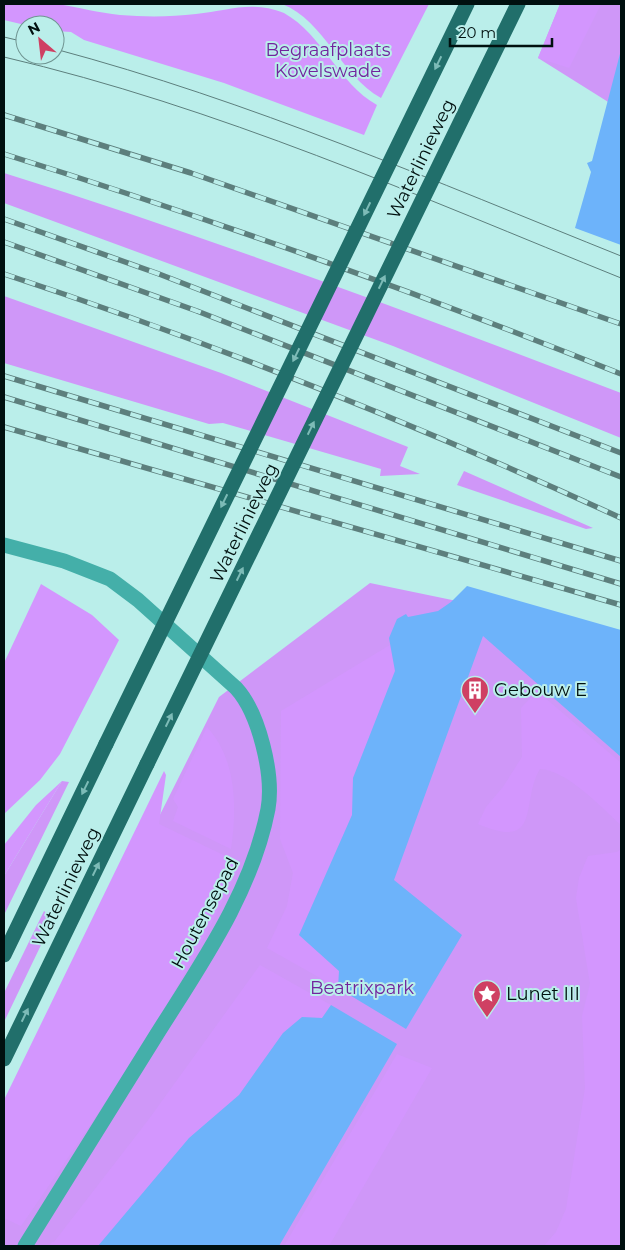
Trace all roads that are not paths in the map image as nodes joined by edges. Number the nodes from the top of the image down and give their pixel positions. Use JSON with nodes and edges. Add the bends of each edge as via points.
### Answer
{"nodes":[{"id":1,"x":467,"y":4,"type":"edge"},
{"id":2,"x":518,"y":4,"type":"edge"},
{"id":3,"x":4,"y":546,"type":"edge"},
{"id":4,"x":4,"y":955,"type":"edge"},
{"id":5,"x":4,"y":1059,"type":"edge"},
{"id":6,"x":25,"y":1246,"type":"edge"}],
"edges":[{"from":1,"to":4,"type":"main road","name":"Waterlinieweg","one_way":true,"bridge":true},
{"from":5,"to":2,"type":"main road","name":"Waterlinieweg","one_way":true,"bridge":true},
{"from":3,"to":6,"type":"street","name":"Houtensepad","via":[[64,561],[110,579],[245,698],[266,753],[268,807],[250,871],[218,935]]}]}
